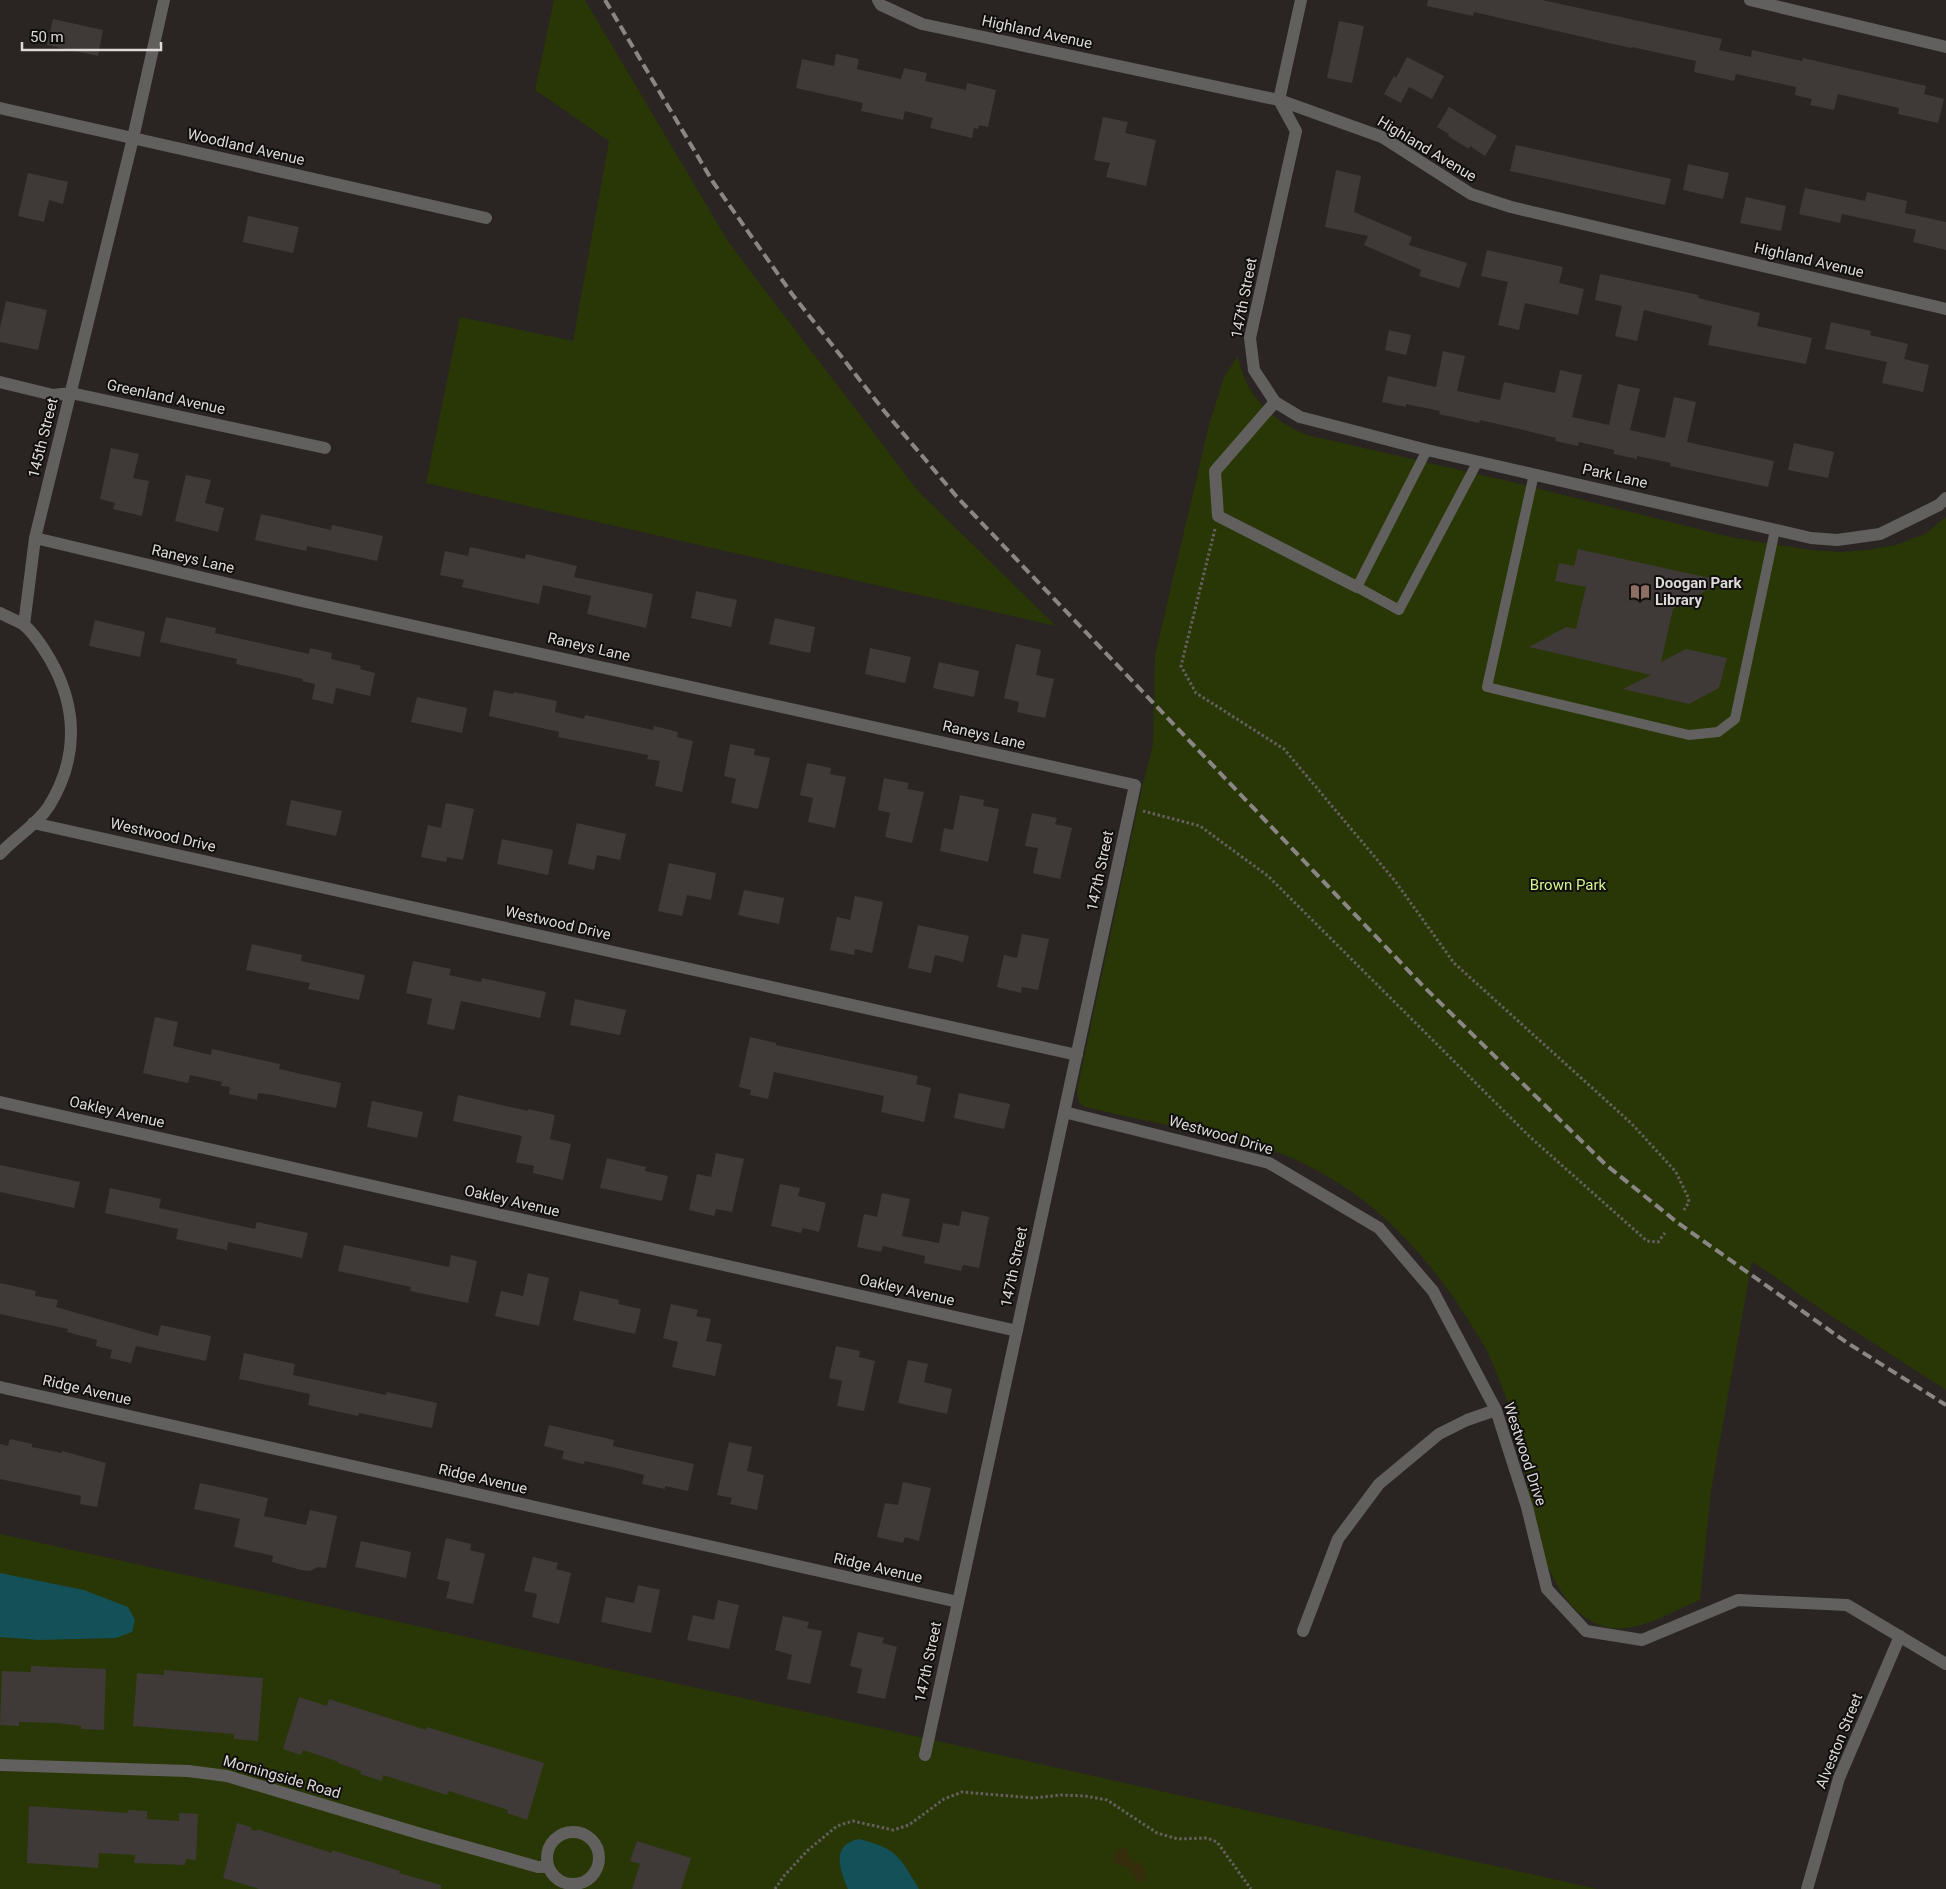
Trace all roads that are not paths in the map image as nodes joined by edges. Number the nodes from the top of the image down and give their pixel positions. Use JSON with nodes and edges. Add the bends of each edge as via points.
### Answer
{"nodes":[{"id":1,"x":164,"y":0,"type":"edge"},
{"id":2,"x":878,"y":0,"type":"edge"},
{"id":3,"x":1301,"y":0,"type":"edge"},
{"id":4,"x":1750,"y":0,"type":"edge"},
{"id":5,"x":1946,"y":47,"type":"edge"},
{"id":6,"x":1279,"y":100,"type":"junction"},
{"id":7,"x":0,"y":108,"type":"edge"},
{"id":8,"x":133,"y":138,"type":"junction"},
{"id":9,"x":486,"y":218,"type":"dead end"},
{"id":10,"x":1946,"y":309,"type":"edge"},
{"id":11,"x":0,"y":382,"type":"edge"},
{"id":12,"x":71,"y":394,"type":"junction"},
{"id":13,"x":1275,"y":402,"type":"junction"},
{"id":14,"x":325,"y":448,"type":"dead end"},
{"id":15,"x":1427,"y":450,"type":"junction"},
{"id":16,"x":1478,"y":462,"type":"junction"},
{"id":17,"x":1534,"y":474,"type":"junction"},
{"id":18,"x":1946,"y":498,"type":"edge"},
{"id":19,"x":1775,"y":530,"type":"junction"},
{"id":20,"x":35,"y":538,"type":"junction"},
{"id":21,"x":1357,"y":587,"type":"junction"},
{"id":22,"x":0,"y":613,"type":"edge"},
{"id":23,"x":24,"y":625,"type":"junction"},
{"id":24,"x":1135,"y":785,"type":"joint"},
{"id":25,"x":33,"y":823,"type":"junction"},
{"id":26,"x":0,"y":854,"type":"edge"},
{"id":27,"x":1077,"y":1055,"type":"junction"},
{"id":28,"x":0,"y":1102,"type":"edge"},
{"id":29,"x":1064,"y":1112,"type":"junction"},
{"id":30,"x":1017,"y":1331,"type":"junction"},
{"id":31,"x":0,"y":1387,"type":"edge"},
{"id":32,"x":1496,"y":1410,"type":"junction"},
{"id":33,"x":958,"y":1602,"type":"junction"},
{"id":34,"x":1303,"y":1631,"type":"dead end"},
{"id":35,"x":1900,"y":1636,"type":"junction"},
{"id":36,"x":1946,"y":1664,"type":"edge"},
{"id":37,"x":925,"y":1755,"type":"dead end"},
{"id":38,"x":0,"y":1765,"type":"edge"},
{"id":39,"x":548,"y":1867,"type":"junction"},
{"id":40,"x":1807,"y":1889,"type":"edge"}],
"edges":[{"from":1,"to":8,"type":"street","name":"145th Street"},
{"from":2,"to":6,"type":"street","name":"Highland Avenue","via":[[880,5],[922,24]]},
{"from":3,"to":6,"type":"street"},
{"from":4,"to":5,"type":"street"},
{"from":6,"to":10,"type":"street","name":"Highland Avenue","via":[[1382,137],[1471,194],[1503,205]]},
{"from":6,"to":13,"type":"street","name":"147th Street","via":[[1296,131],[1250,338],[1254,370]]},
{"from":7,"to":8,"type":"street","name":"Woodland Avenue"},
{"from":8,"to":9,"type":"street","name":"Woodland Avenue"},
{"from":8,"to":12,"type":"street","name":"145th Street"},
{"from":11,"to":12,"type":"street","name":"Greenland Avenue","via":[[53,394]]},
{"from":12,"to":14,"type":"street","name":"Greenland Avenue"},
{"from":12,"to":20,"type":"street","name":"145th Street"},
{"from":13,"to":15,"type":"street","name":"Park Lane","via":[[1300,417]]},
{"from":13,"to":21,"type":"street","via":[[1215,471],[1218,516]]},
{"from":15,"to":16,"type":"street","name":"Park Lane"},
{"from":15,"to":21,"type":"lane"},
{"from":16,"to":17,"type":"street","name":"Park Lane"},
{"from":16,"to":21,"type":"lane","via":[[1399,610]]},
{"from":17,"to":19,"type":"street","name":"Park Lane"},
{"from":17,"to":19,"type":"lane","via":[[1487,687],[1689,735],[1718,732],[1735,719]]},
{"from":18,"to":19,"type":"street","name":"Park Lane","via":[[1940,505],[1880,534],[1837,540]]},
{"from":20,"to":23,"type":"street","name":"145th Street"},
{"from":20,"to":24,"type":"street","name":"Raneys Lane","via":[[297,600]]},
{"from":22,"to":23,"type":"street"},
{"from":23,"to":25,"type":"street","via":[[44,647],[60,677],[70,710],[69,762],[47,808]]},
{"from":24,"to":27,"type":"street","name":"147th Street"},
{"from":25,"to":26,"type":"street"},
{"from":25,"to":27,"type":"street","name":"Westwood Drive"},
{"from":27,"to":29,"type":"street","name":"147th Street"},
{"from":28,"to":30,"type":"street","name":"Oakley Avenue"},
{"from":29,"to":30,"type":"street","name":"147th Street"},
{"from":29,"to":32,"type":"street","name":"Westwood Drive","via":[[1269,1163],[1380,1228],[1433,1291]]},
{"from":30,"to":33,"type":"street","name":"147th Street"},
{"from":31,"to":33,"type":"street","name":"Ridge Avenue"},
{"from":32,"to":34,"type":"street","via":[[1440,1434],[1379,1484],[1338,1539]]},
{"from":32,"to":35,"type":"street","name":"Westwood Drive","via":[[1547,1589],[1586,1631],[1642,1640],[1738,1600],[1847,1606]]},
{"from":33,"to":37,"type":"street","name":"147th Street"},
{"from":35,"to":36,"type":"street","name":"Westwood Drive"},
{"from":35,"to":40,"type":"street","name":"Alveston Street","via":[[1839,1778]]},
{"from":38,"to":39,"type":"street","name":"Morningside Road","via":[[188,1771],[228,1776],[420,1834]]},
{"from":39,"to":39,"type":"street","via":[[562,1882],[582,1882],[597,1869],[598,1848],[584,1833],[564,1832],[549,1846],[546,1856]]}]}
